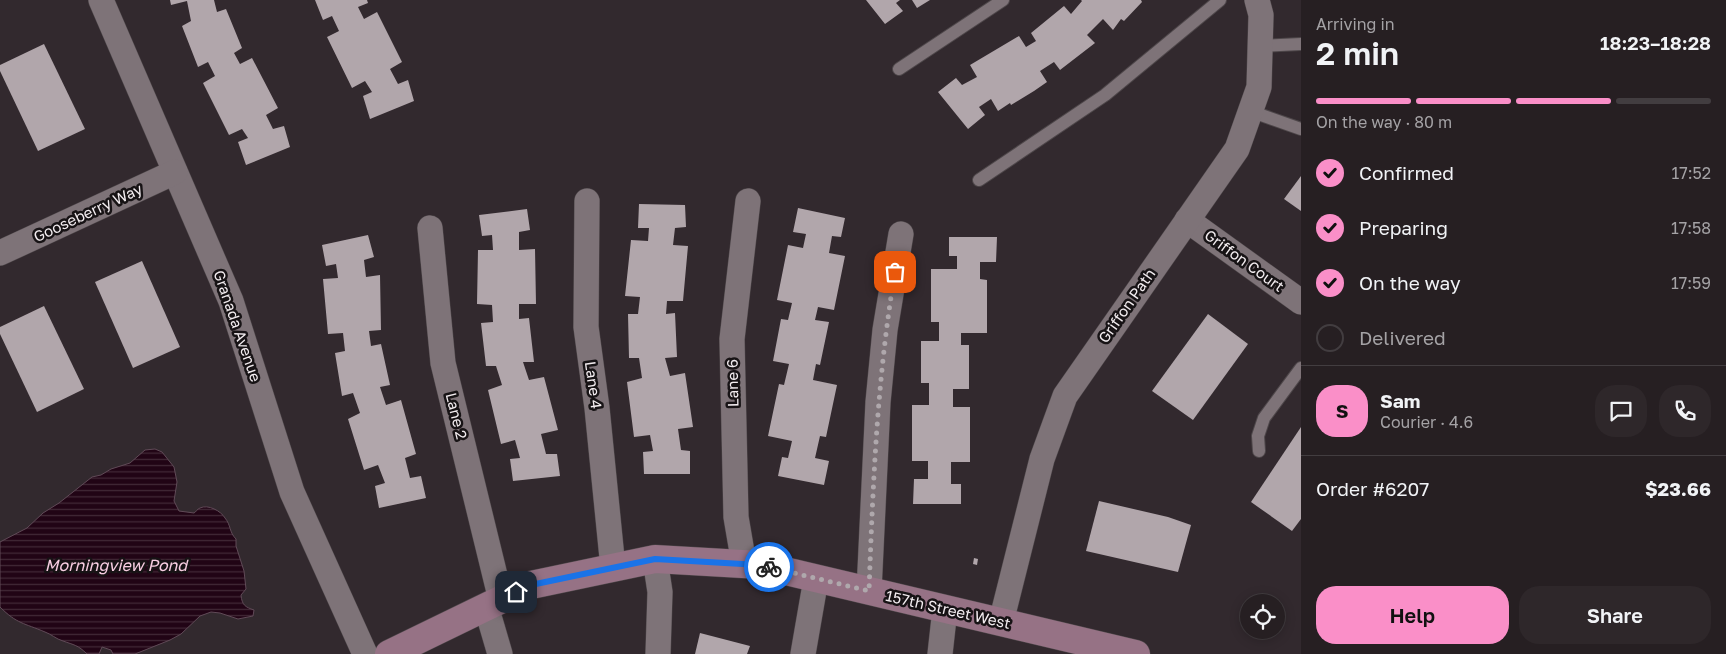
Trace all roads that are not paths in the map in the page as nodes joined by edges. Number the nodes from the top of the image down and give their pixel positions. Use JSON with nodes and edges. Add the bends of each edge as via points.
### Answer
{"nodes":[{"id":1,"x":101,"y":0,"type":"edge"},
{"id":2,"x":1003,"y":0,"type":"edge"},
{"id":3,"x":1220,"y":0,"type":"edge"},
{"id":4,"x":1257,"y":0,"type":"edge"},
{"id":5,"x":1301,"y":44,"type":"edge"},
{"id":6,"x":1260,"y":46,"type":"junction"},
{"id":7,"x":899,"y":69,"type":"dead end"},
{"id":8,"x":1250,"y":111,"type":"junction"},
{"id":9,"x":1301,"y":129,"type":"edge"},
{"id":10,"x":176,"y":172,"type":"junction"},
{"id":11,"x":979,"y":180,"type":"dead end"},
{"id":12,"x":587,"y":201,"type":"dead end"},
{"id":13,"x":748,"y":201,"type":"dead end"},
{"id":14,"x":1187,"y":220,"type":"junction"},
{"id":15,"x":430,"y":228,"type":"dead end"},
{"id":16,"x":901,"y":234,"type":"dead end"},
{"id":17,"x":0,"y":253,"type":"edge"},
{"id":18,"x":1301,"y":302,"type":"edge"},
{"id":19,"x":1301,"y":368,"type":"edge"},
{"id":20,"x":1259,"y":451,"type":"dead end"},
{"id":21,"x":655,"y":559,"type":"junction"},
{"id":22,"x":744,"y":564,"type":"junction"},
{"id":23,"x":613,"y":568,"type":"junction"},
{"id":24,"x":816,"y":578,"type":"junction"},
{"id":25,"x":869,"y":591,"type":"junction"},
{"id":26,"x":494,"y":603,"type":"junction"},
{"id":27,"x":945,"y":609,"type":"junction"},
{"id":28,"x":1001,"y":622,"type":"junction"},
{"id":29,"x":1078,"y":647,"type":"edge"},
{"id":30,"x":365,"y":654,"type":"edge"},
{"id":31,"x":389,"y":654,"type":"edge"},
{"id":32,"x":500,"y":654,"type":"edge"},
{"id":33,"x":658,"y":654,"type":"edge"},
{"id":34,"x":803,"y":654,"type":"edge"},
{"id":35,"x":940,"y":654,"type":"edge"},
{"id":36,"x":1136,"y":654,"type":"edge"}],
"edges":[{"from":1,"to":10,"type":"street","name":"Granada Avenue"},
{"from":2,"to":7,"type":"lane"},
{"from":3,"to":11,"type":"lane","via":[[1105,95]]},
{"from":4,"to":6,"type":"street","name":"Griffon Path","via":[[1261,16]]},
{"from":5,"to":6,"type":"lane"},
{"from":6,"to":8,"type":"street","name":"Griffon Path","via":[[1259,87]]},
{"from":8,"to":9,"type":"lane"},
{"from":8,"to":14,"type":"street","name":"Griffon Path","via":[[1237,149]]},
{"from":10,"to":17,"type":"street","name":"Gooseberry Way"},
{"from":10,"to":30,"type":"street","name":"Granada Avenue","via":[[231,301],[292,492]]},
{"from":12,"to":23,"type":"street","name":"Lane 4","via":[[586,327]]},
{"from":13,"to":22,"type":"street","name":"Lane 6","via":[[732,339],[736,517]]},
{"from":14,"to":18,"type":"street","name":"Griffon Court"},
{"from":14,"to":28,"type":"street","name":"Griffon Path","via":[[1065,396],[1042,459]]},
{"from":15,"to":26,"type":"street","name":"Lane 2","via":[[443,363]]},
{"from":16,"to":25,"type":"street","via":[[885,330],[878,402]]},
{"from":19,"to":20,"type":"lane","via":[[1264,418],[1258,436]]},
{"from":21,"to":22,"type":"street","name":"157th Street West"},
{"from":21,"to":23,"type":"street","name":"157th Street West"},
{"from":21,"to":33,"type":"street","via":[[660,592]]},
{"from":22,"to":24,"type":"street","name":"157th Street West"},
{"from":23,"to":26,"type":"street","name":"157th Street West","via":[[531,585]]},
{"from":24,"to":25,"type":"street","name":"157th Street West"},
{"from":24,"to":34,"type":"street"},
{"from":25,"to":27,"type":"street","name":"157th Street West"},
{"from":26,"to":31,"type":"street","name":"157th Street West"},
{"from":26,"to":32,"type":"street","name":"Lane 2"},
{"from":27,"to":28,"type":"street","name":"157th Street West"},
{"from":27,"to":35,"type":"street"},
{"from":28,"to":29,"type":"street","name":"157th Street West"},
{"from":29,"to":36,"type":"street","name":"157th Street West"}]}
